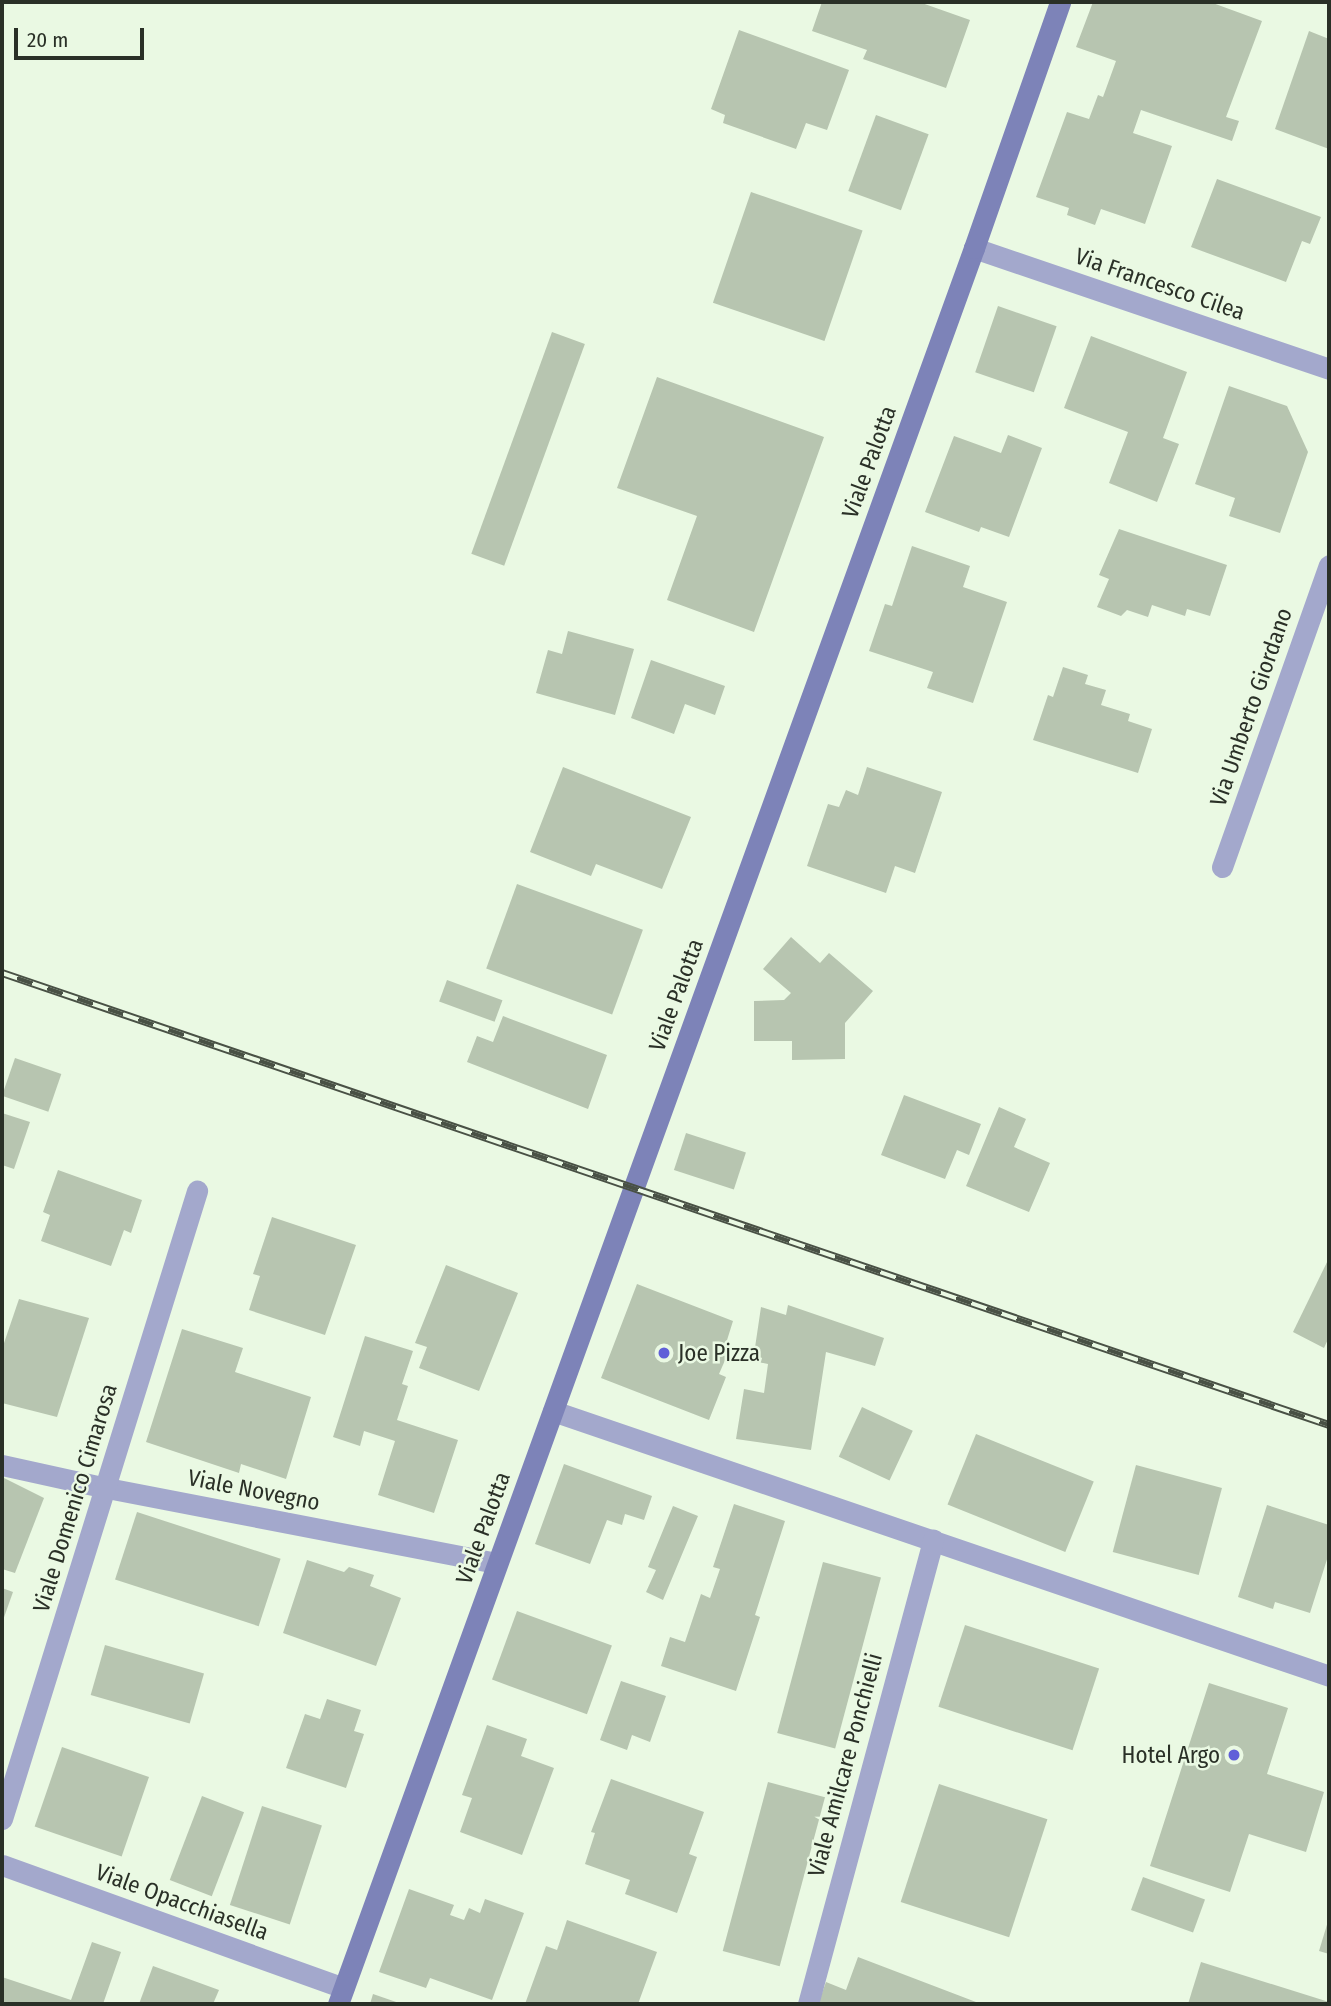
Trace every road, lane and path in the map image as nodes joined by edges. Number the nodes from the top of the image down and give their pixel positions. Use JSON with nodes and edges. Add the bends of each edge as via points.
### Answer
{"nodes":[{"id":1,"x":1060,"y":2,"type":"edge"},
{"id":2,"x":974,"y":248,"type":"junction"},
{"id":3,"x":1329,"y":369,"type":"edge"},
{"id":4,"x":1329,"y":565,"type":"edge"},
{"id":5,"x":1222,"y":867,"type":"dead end"},
{"id":6,"x":197,"y":1191,"type":"dead end"},
{"id":7,"x":553,"y":1411,"type":"junction"},
{"id":8,"x":2,"y":1465,"type":"edge"},
{"id":9,"x":107,"y":1488,"type":"junction"},
{"id":10,"x":933,"y":1540,"type":"junction"},
{"id":11,"x":498,"y":1563,"type":"junction"},
{"id":12,"x":1329,"y":1676,"type":"edge"},
{"id":13,"x":2,"y":1819,"type":"edge"},
{"id":14,"x":2,"y":1865,"type":"edge"},
{"id":15,"x":341,"y":1996,"type":"edge"},
{"id":16,"x":808,"y":2004,"type":"edge"}],
"edges":[{"from":1,"to":2,"type":"street","name":"Viale Palotta"},
{"from":2,"to":3,"type":"street","name":"Via Francesco Cilea"},
{"from":2,"to":7,"type":"street","name":"Viale Palotta"},
{"from":4,"to":5,"type":"street","name":"Via Umberto Giordano"},
{"from":6,"to":9,"type":"street","name":"Viale Domenico Cimarosa"},
{"from":7,"to":10,"type":"street"},
{"from":7,"to":11,"type":"street","name":"Viale Palotta"},
{"from":8,"to":9,"type":"street","name":"Viale Novegno"},
{"from":9,"to":11,"type":"street","name":"Viale Novegno"},
{"from":9,"to":13,"type":"street","name":"Viale Domenico Cimarosa"},
{"from":10,"to":12,"type":"street"},
{"from":10,"to":16,"type":"street","name":"Viale Amilcare Ponchielli"},
{"from":11,"to":15,"type":"street","name":"Viale Palotta"},
{"from":14,"to":15,"type":"street","name":"Viale Opacchiasella"}]}
